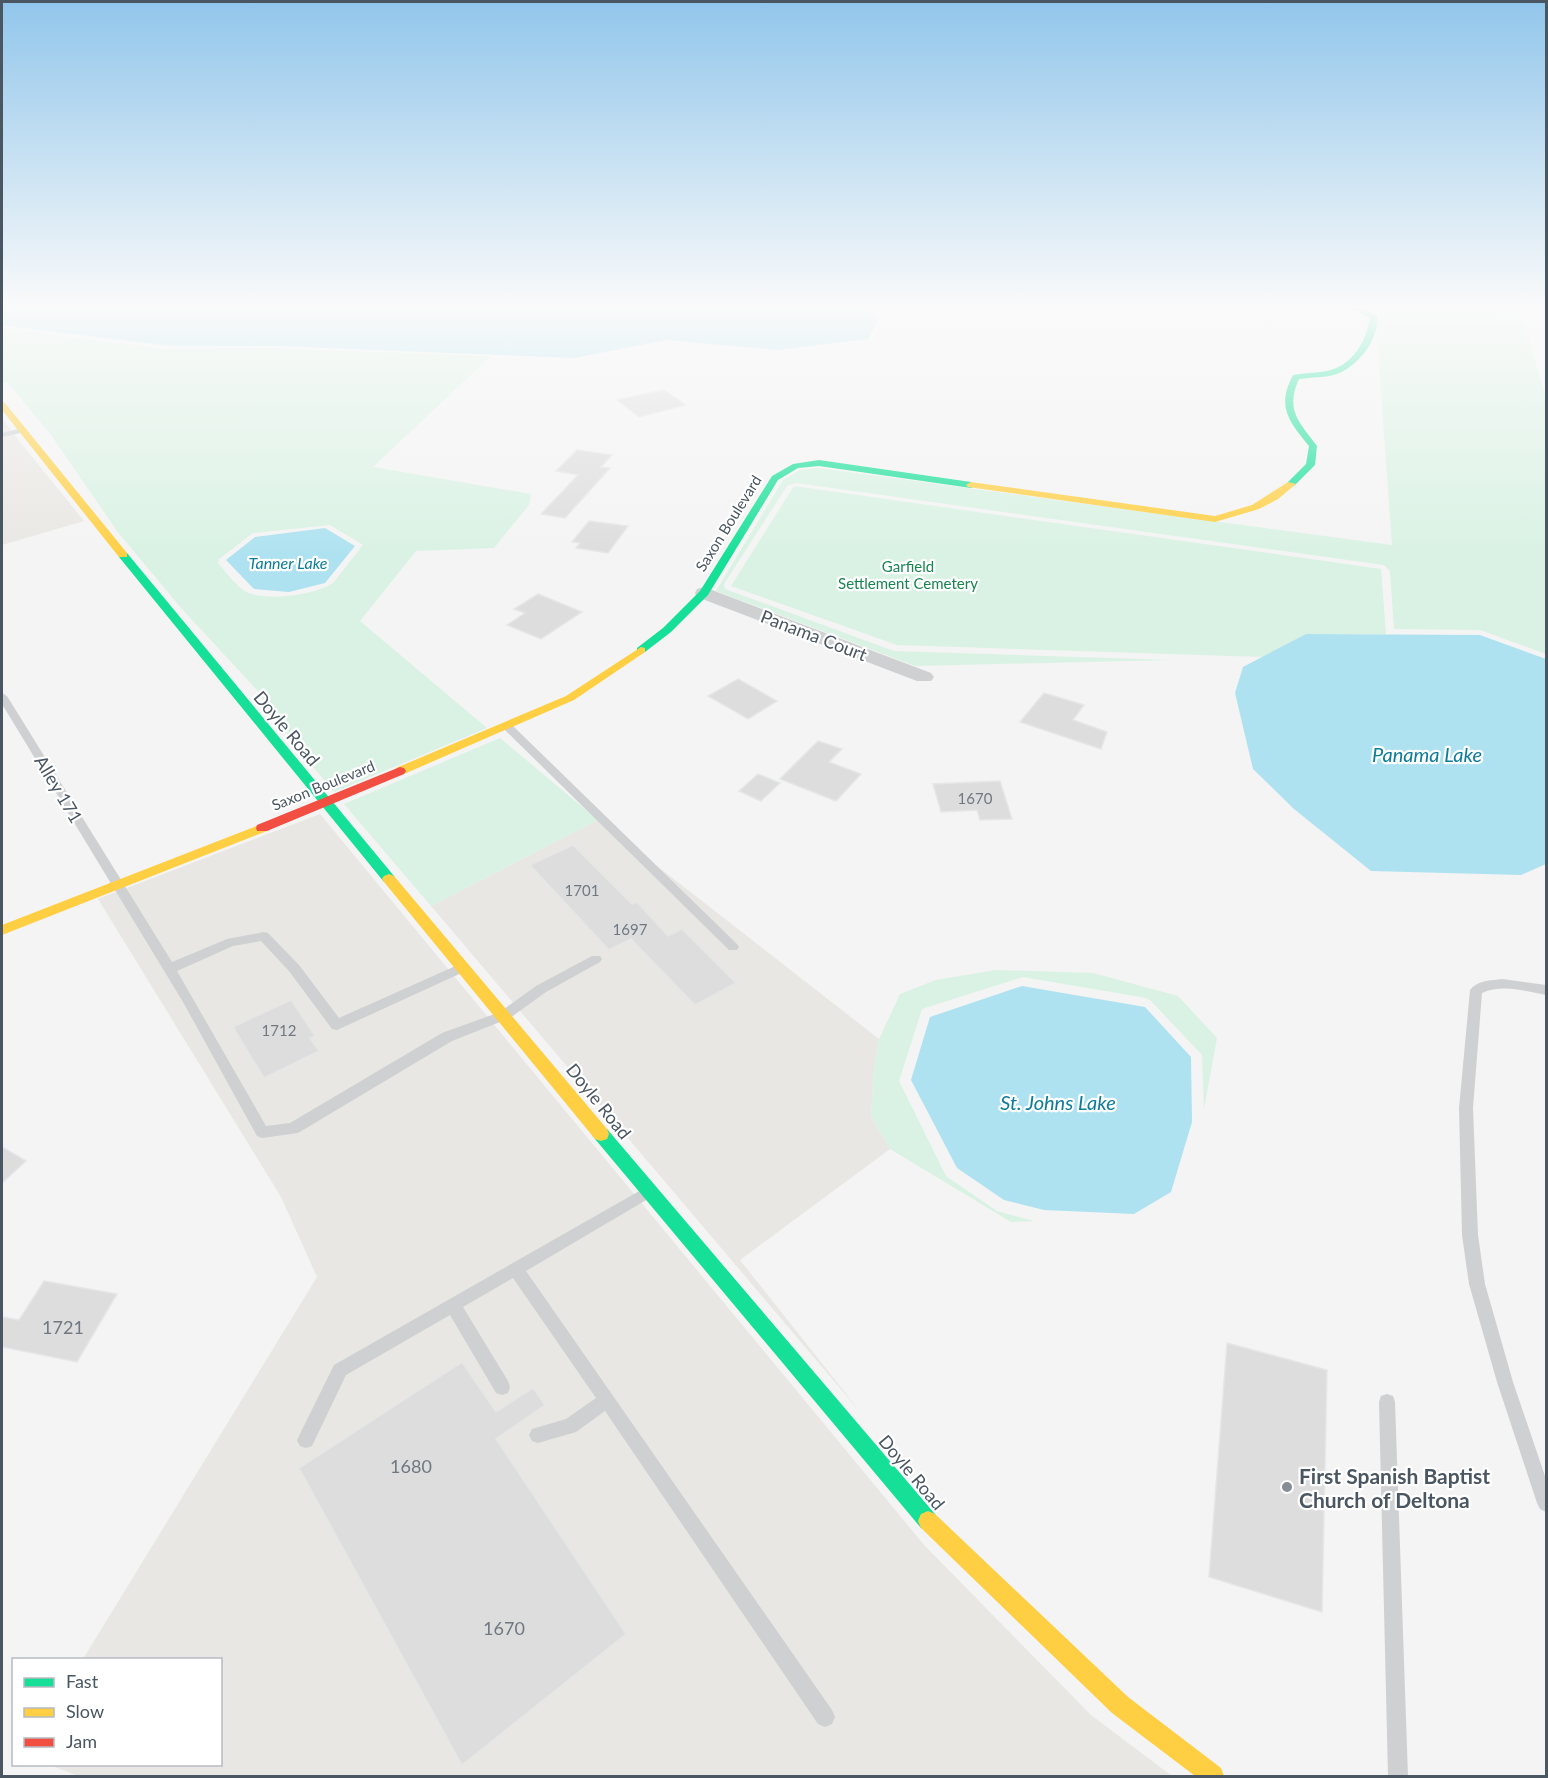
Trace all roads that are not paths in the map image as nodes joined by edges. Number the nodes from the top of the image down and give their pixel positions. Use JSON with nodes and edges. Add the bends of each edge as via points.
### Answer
{"nodes":[{"id":1,"x":1287,"y":391,"type":"edge"},
{"id":2,"x":2,"y":405,"type":"edge"},
{"id":3,"x":22,"y":430,"type":"junction"},
{"id":4,"x":2,"y":435,"type":"edge"},
{"id":5,"x":704,"y":593,"type":"junction"},
{"id":6,"x":924,"y":677,"type":"dead end"},
{"id":7,"x":2,"y":696,"type":"edge"},
{"id":8,"x":508,"y":727,"type":"junction"},
{"id":9,"x":327,"y":802,"type":"junction"},
{"id":10,"x":116,"y":883,"type":"junction"},
{"id":11,"x":2,"y":930,"type":"edge"},
{"id":12,"x":733,"y":947,"type":"dead end"},
{"id":13,"x":596,"y":958,"type":"dead end"},
{"id":14,"x":465,"y":967,"type":"junction"},
{"id":15,"x":169,"y":969,"type":"junction"},
{"id":16,"x":1546,"y":990,"type":"edge"},
{"id":17,"x":505,"y":1015,"type":"junction"},
{"id":18,"x":649,"y":1191,"type":"junction"},
{"id":19,"x":516,"y":1269,"type":"junction"},
{"id":20,"x":453,"y":1306,"type":"junction"},
{"id":21,"x":502,"y":1387,"type":"dead end"},
{"id":22,"x":607,"y":1400,"type":"junction"},
{"id":23,"x":1387,"y":1402,"type":"dead end"},
{"id":24,"x":538,"y":1435,"type":"dead end"},
{"id":25,"x":306,"y":1440,"type":"dead end"},
{"id":26,"x":1546,"y":1503,"type":"edge"},
{"id":27,"x":825,"y":1718,"type":"dead end"},
{"id":28,"x":1213,"y":1776,"type":"edge"},
{"id":29,"x":1398,"y":1776,"type":"edge"}],
"edges":[{"from":1,"to":5,"type":"main road","name":"Saxon Boulevard","via":[[1286,410],[1313,447],[1310,465],[1280,494],[1237,516],[1215,519],[819,463],[796,466],[775,477]]},
{"from":2,"to":3,"type":"main road","name":"Doyle Road"},
{"from":3,"to":4,"type":"lane"},
{"from":3,"to":9,"type":"main road","name":"Doyle Road"},
{"from":5,"to":6,"type":"street","name":"Panama Court"},
{"from":5,"to":8,"type":"main road","name":"Saxon Boulevard","via":[[667,630],[620,666],[570,698]]},
{"from":7,"to":10,"type":"lane","name":"Alley 171"},
{"from":8,"to":9,"type":"main road","name":"Saxon Boulevard"},
{"from":8,"to":12,"type":"lane"},
{"from":9,"to":10,"type":"main road","name":"Saxon Boulevard"},
{"from":9,"to":14,"type":"main road","name":"Doyle Road"},
{"from":10,"to":11,"type":"main road","name":"Saxon Boulevard"},
{"from":10,"to":15,"type":"lane","name":"Alley 171"},
{"from":13,"to":17,"type":"lane"},
{"from":14,"to":15,"type":"lane","via":[[337,1025],[264,936],[231,942]]},
{"from":14,"to":17,"type":"main road","name":"Doyle Road"},
{"from":15,"to":17,"type":"lane","name":"Alley 171","via":[[262,1132],[293,1129],[447,1037]]},
{"from":16,"to":26,"type":"lane","via":[[1490,983],[1476,990],[1466,1108],[1470,1234],[1477,1284]]},
{"from":17,"to":18,"type":"main road","name":"Doyle Road"},
{"from":18,"to":19,"type":"lane"},
{"from":18,"to":28,"type":"main road","name":"Doyle Road","via":[[938,1531],[1120,1705]]},
{"from":19,"to":20,"type":"lane"},
{"from":19,"to":22,"type":"lane"},
{"from":20,"to":21,"type":"lane"},
{"from":20,"to":25,"type":"lane","via":[[340,1370]]},
{"from":22,"to":24,"type":"lane","via":[[570,1426]]},
{"from":22,"to":27,"type":"lane"},
{"from":23,"to":29,"type":"lane"}]}
